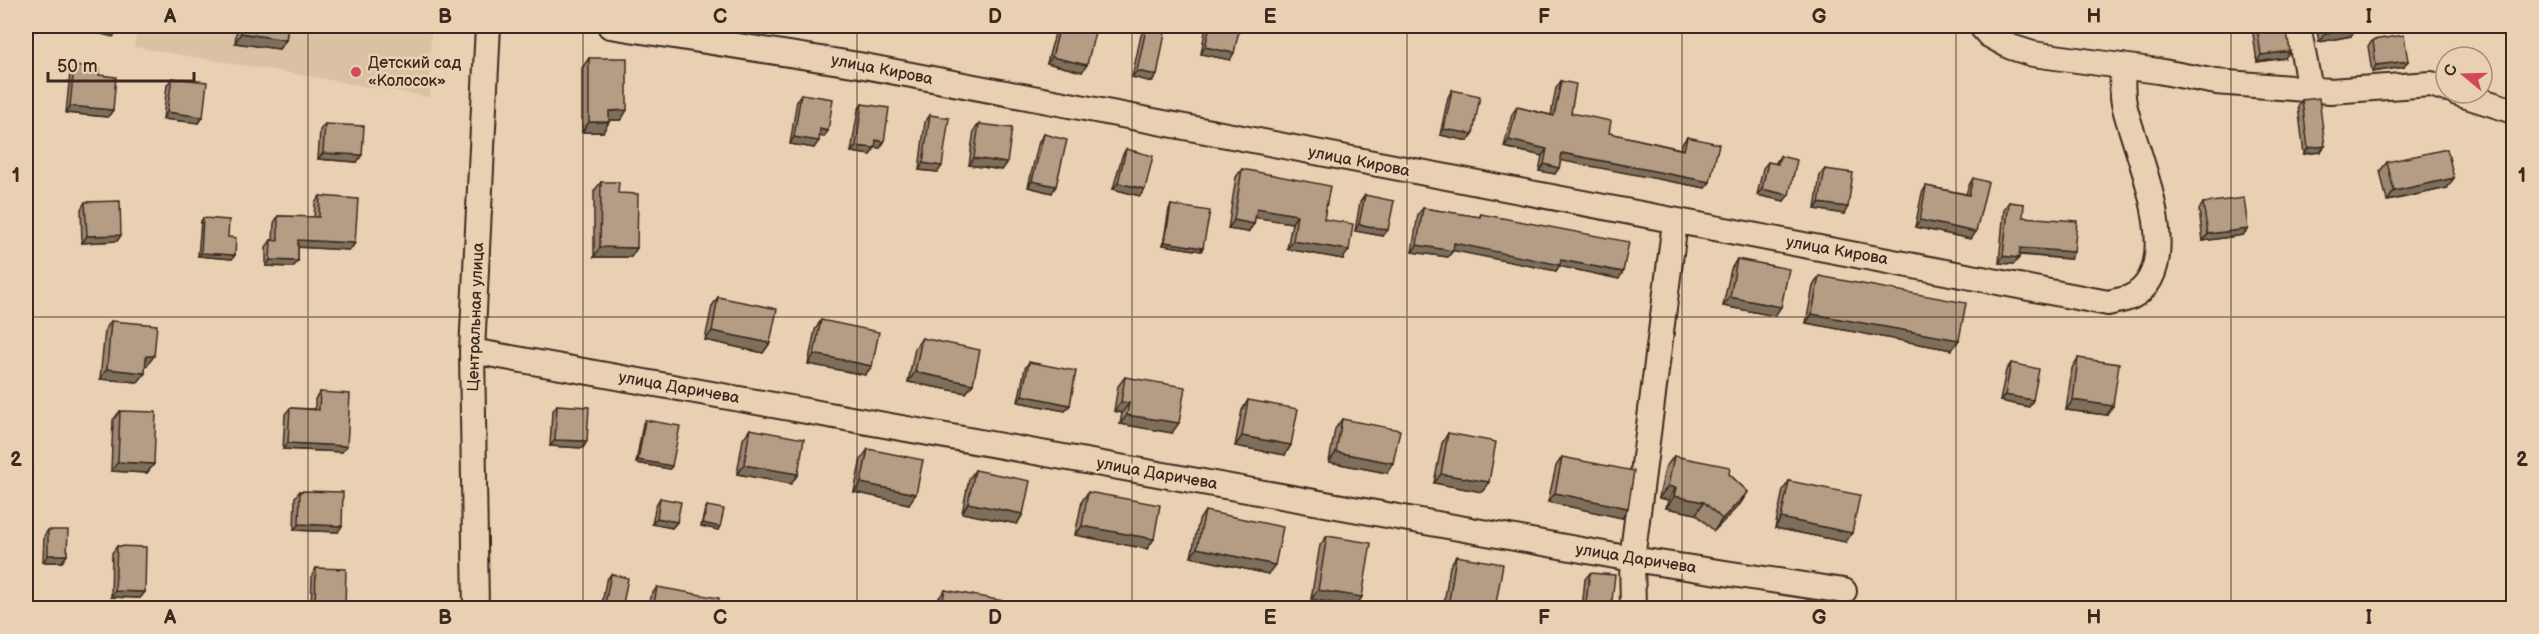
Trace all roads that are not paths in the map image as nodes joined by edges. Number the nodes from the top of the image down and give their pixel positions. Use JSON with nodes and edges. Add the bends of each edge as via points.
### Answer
{"nodes":[{"id":1,"x":488,"y":26,"type":"edge"},
{"id":2,"x":610,"y":26,"type":"edge"},
{"id":3,"x":1981,"y":26,"type":"edge"},
{"id":4,"x":2298,"y":26,"type":"edge"},
{"id":5,"x":2122,"y":66,"type":"junction"},
{"id":6,"x":2434,"y":85,"type":"edge"},
{"id":7,"x":2310,"y":89,"type":"junction"},
{"id":8,"x":2494,"y":105,"type":"edge"},
{"id":9,"x":2514,"y":111,"type":"edge"},
{"id":10,"x":1675,"y":222,"type":"junction"},
{"id":11,"x":472,"y":351,"type":"junction"},
{"id":12,"x":1632,"y":559,"type":"junction"},
{"id":13,"x":1844,"y":591,"type":"dead end"},
{"id":14,"x":476,"y":609,"type":"edge"},
{"id":15,"x":1633,"y":609,"type":"edge"}],
"edges":[{"from":1,"to":11,"type":"street","name":"Центральная улица"},
{"from":2,"to":10,"type":"street","name":"улица Кирова","via":[[859,65]]},
{"from":3,"to":5,"type":"street","via":[[2011,47],[2033,54]]},
{"from":4,"to":7,"type":"street"},
{"from":5,"to":7,"type":"street","via":[[2216,82]]},
{"from":5,"to":10,"type":"street","name":"улица Кирова","via":[[2124,105],[2149,191],[2158,240],[2158,262],[2149,282],[2131,297],[2108,303]]},
{"from":6,"to":7,"type":"street"},
{"from":8,"to":9,"type":"street"},
{"from":10,"to":12,"type":"street"},
{"from":11,"to":12,"type":"street","name":"улица Даричева"},
{"from":11,"to":14,"type":"street","name":"Центральная улица"},
{"from":12,"to":13,"type":"street","name":"улица Даричева"},
{"from":12,"to":15,"type":"street"}]}
